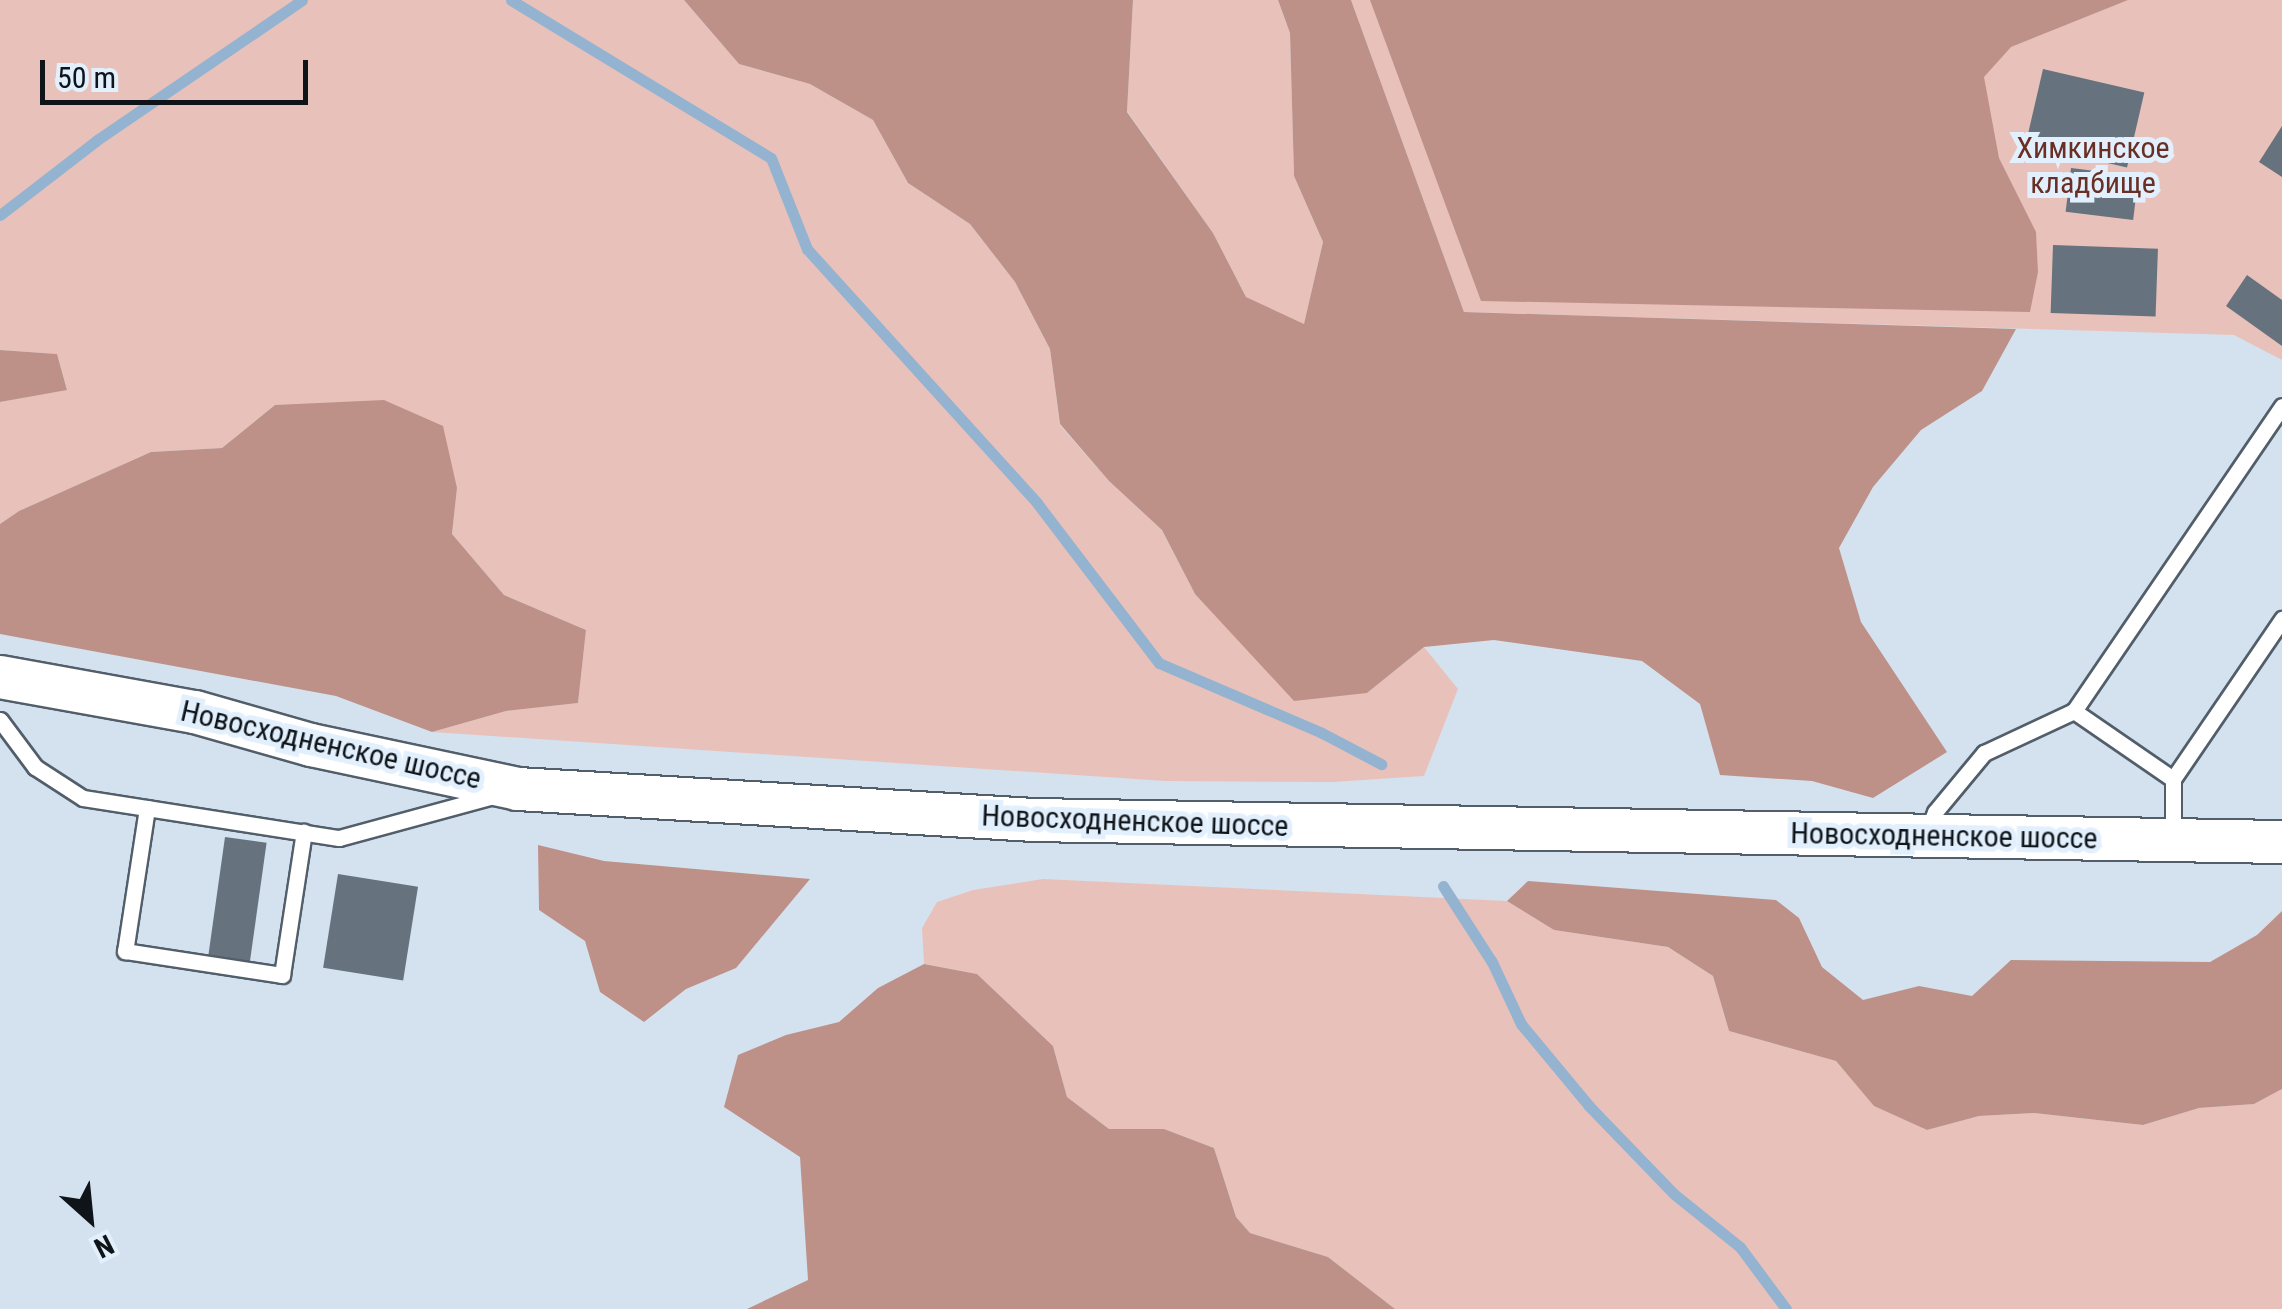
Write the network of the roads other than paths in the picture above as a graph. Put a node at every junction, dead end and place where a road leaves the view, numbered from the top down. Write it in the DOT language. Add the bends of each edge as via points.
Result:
graph roads {
  1 [pos="2282,406"];
  2 [pos="2282,620"];
  3 [pos="0,678"];
  4 [pos="2074,711"];
  5 [pos="0,720"];
  6 [pos="2173,779"];
  7 [pos="518,789"];
  8 [pos="148,808"];
  9 [pos="304,832"];
  10 [pos="1926,832"];
  11 [pos="2174,842"];
  12 [pos="2282,842"];
  1 -- 4 [label="lane"];
  2 -- 6 [label="lane"];
  3 -- 7 [label="main road, Новосходненское шоссе" via="195,712 311,745"];
  4 -- 6 [label="lane"];
  4 -- 10 [label="lane" via="1984,753"];
  5 -- 8 [label="lane" via="35,768 83,798"];
  6 -- 11 [label="lane"];
  7 -- 9 [label="lane" via="339,838"];
  7 -- 10 [label="main road, Новосходненское шоссе" via="1033,820"];
  8 -- 9 [label="lane"];
  8 -- 9 [label="lane" via="125,951 282,976"];
  10 -- 11 [label="main road, Новосходненское шоссе"];
  11 -- 12 [label="main road, Новосходненское шоссе"];
}
